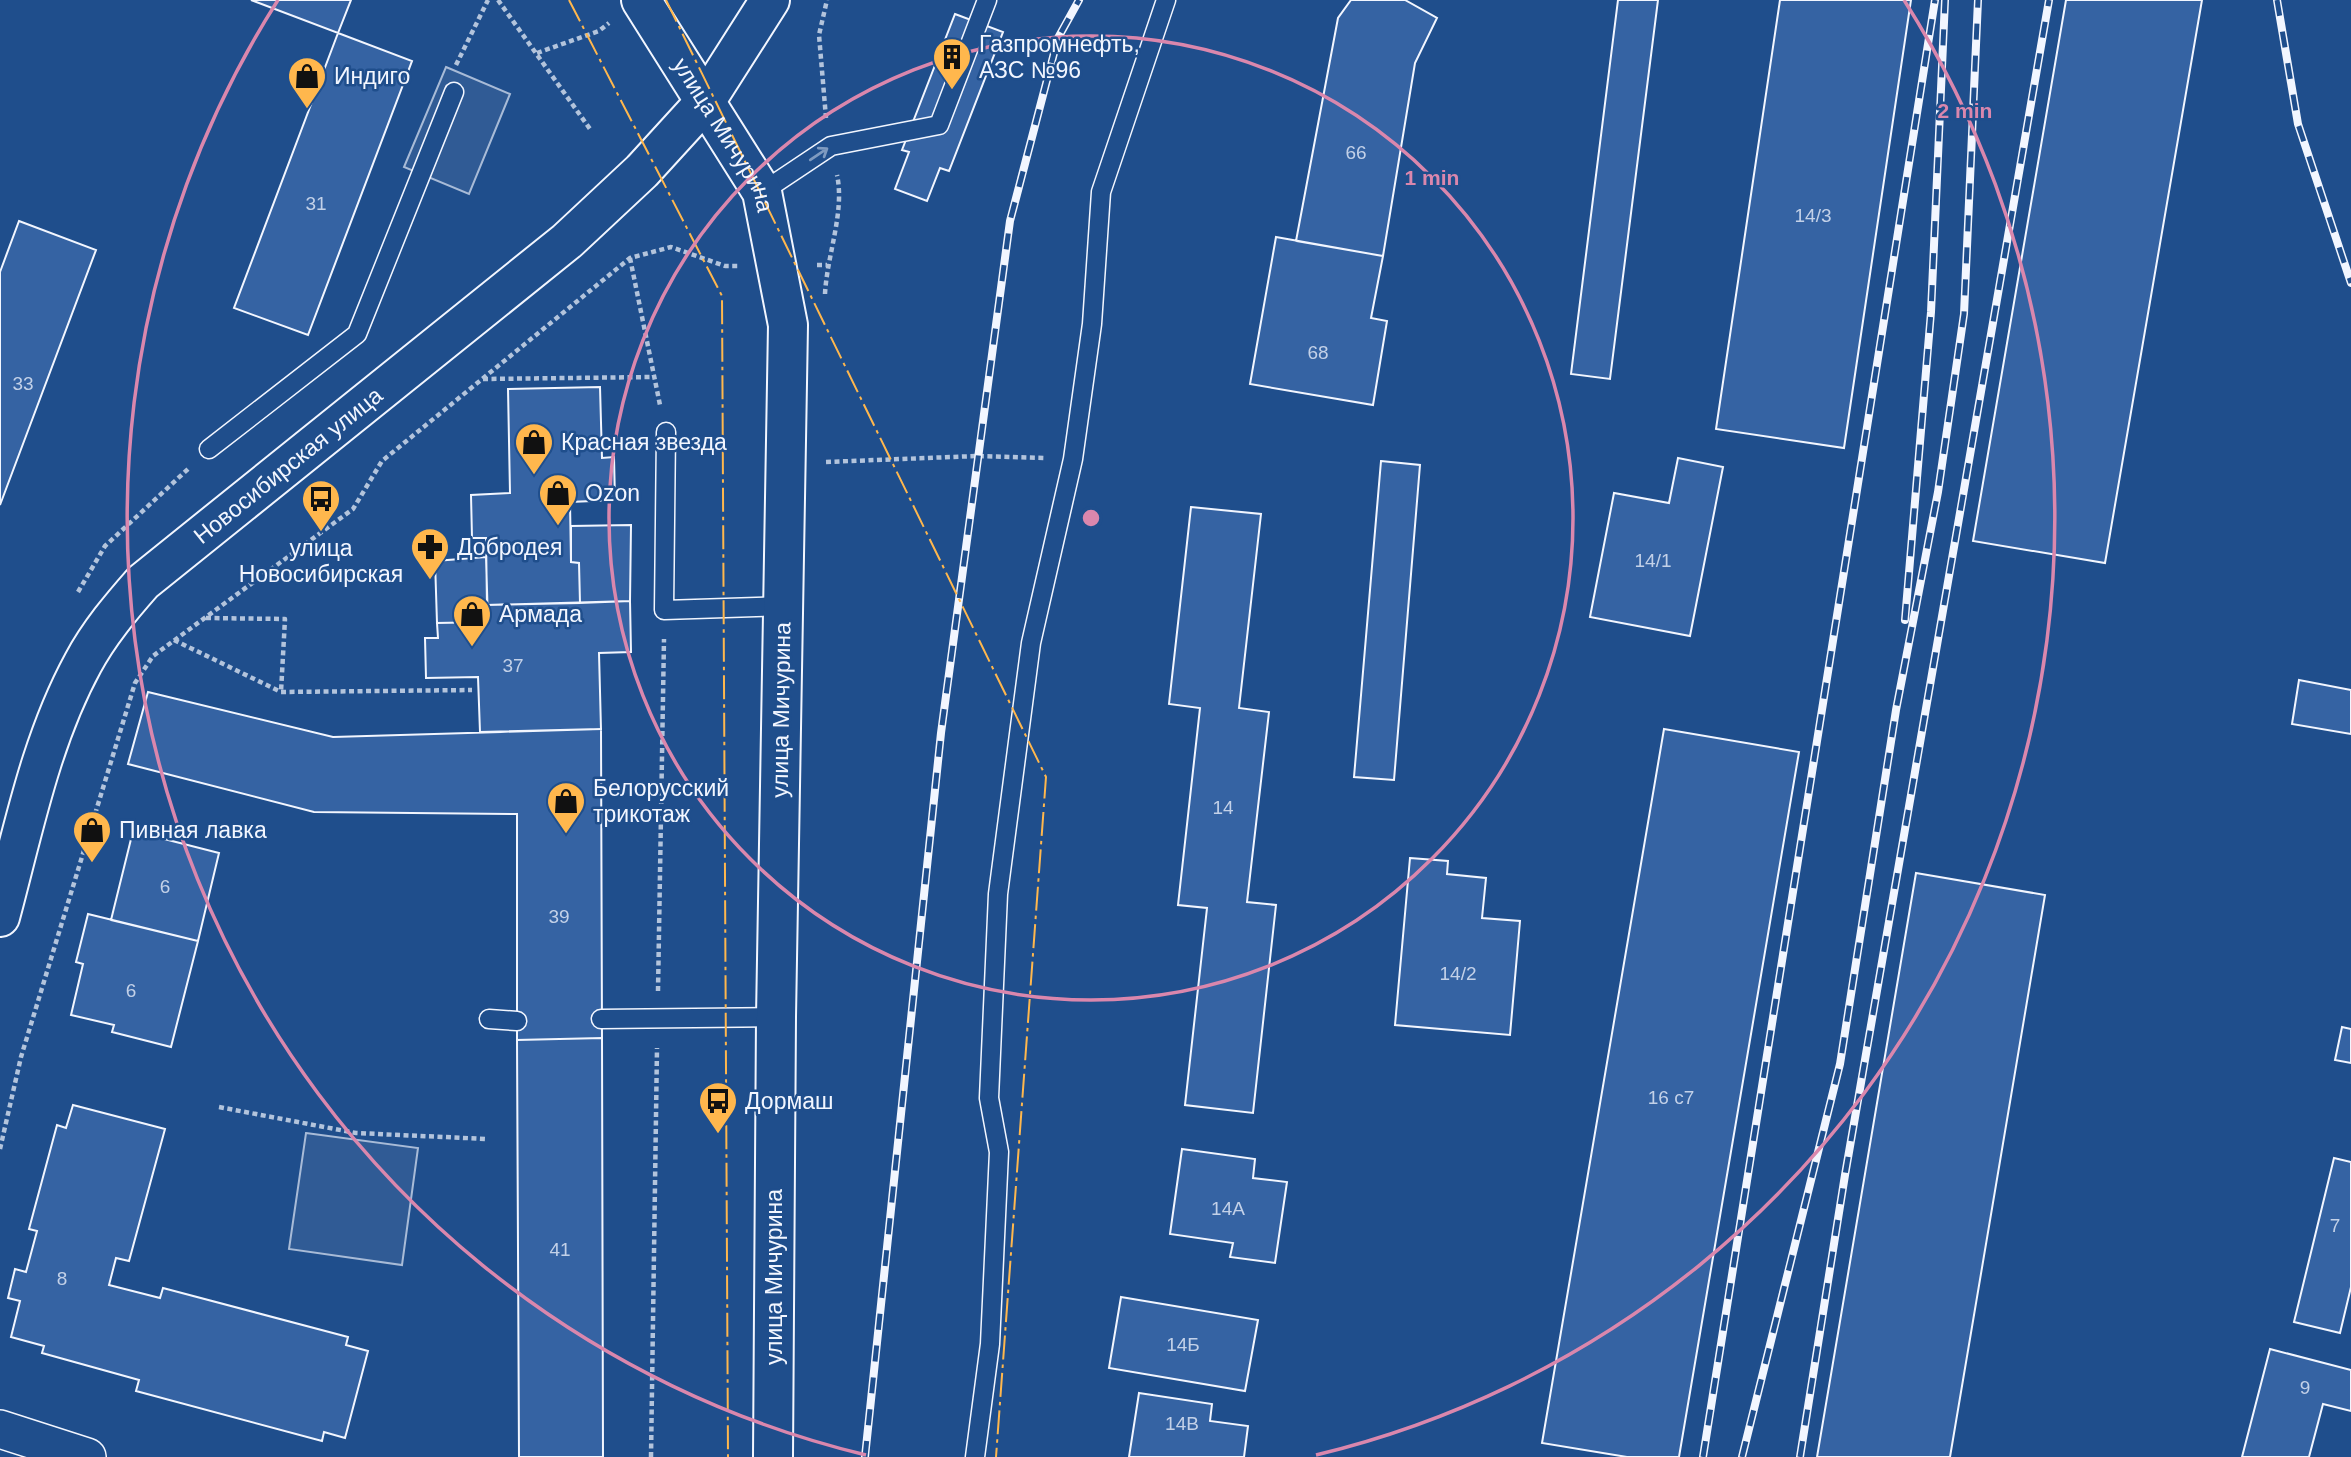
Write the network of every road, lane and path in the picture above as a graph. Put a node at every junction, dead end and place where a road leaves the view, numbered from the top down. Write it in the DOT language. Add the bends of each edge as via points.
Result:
graph roads {
  1 [pos="488,0"];
  2 [pos="498,0"];
  3 [pos="770,0"];
  4 [pos="827,0"];
  5 [pos="987,0"];
  6 [pos="1166,0"];
  7 [pos="629,8"];
  8 [pos="536,53"];
  9 [pos="454,92"];
  10 [pos="705,102"];
  11 [pos="590,128"];
  12 [pos="831,146"];
  13 [pos="762,192"];
  14 [pos="629,258"];
  15 [pos="725,266"];
  16 [pos="824,299"];
  17 [pos="654,377"];
  18 [pos="482,379"];
  19 [pos="666,432"];
  20 [pos="209,449"];
  21 [pos="1073,459"];
  22 [pos="818,463"];
  23 [pos="783,606"];
  24 [pos="206,618"];
  25 [pos="174,640"];
  26 [pos="472,690"];
  27 [pos="281,692"];
  28 [pos="0,918"];
  29 [pos="776,1017"];
  30 [pos="601,1019"];
  31 [pos="489,1020"];
  32 [pos="517,1021"];
  33 [pos="219,1107"];
  34 [pos="487,1139"];
  35 [pos="0,1149"];
  36 [pos="0,1429"];
  37 [pos="87,1457"];
  38 [pos="773,1457"];
  39 [pos="975,1457"];
  1 -- 9 [label="path" via="453,70"];
  2 -- 8 [label="path"];
  3 -- 10 [label="main road, Новосибирская улица"];
  4 -- 12 [label="path" via="819,35"];
  5 -- 12 [label="lane" via="939,125"];
  6 -- 21 [label="lane" via="1101,192 1092,324"];
  7 -- 8 [label="path" via="599,32"];
  7 -- 10 [label="main road, улица Мичурина"];
  8 -- 11 [label="path"];
  9 -- 20 [label="lane" via="357,334"];
  10 -- 13 [label="main road, улица Мичурина"];
  10 -- 28 [label="main road, Новосибирская улица" via="642,171 566,241 143,582 83,662 59,712"];
  13 -- 12 [label="lane, one-way"];
  12 -- 16 [label="path" via="841,192"];
  13 -- 23 [label="main road, улица Мичурина" via="788,326"];
  14 -- 15 [label="path" via="671,247"];
  14 -- 17 [label="path"];
  14 -- 18 [label="path"];
  17 -- 18 [label="path"];
  17 -- 19 [label="path"];
  18 -- 24 [label="path" via="382,461 353,509"];
  19 -- 23 [label="lane" via="664,610"];
  21 -- 22 [label="path" via="977,456"];
  21 -- 39 [label="lane" via="1031,643 998,894 989,1098 999,1152 990,1344"];
  23 -- 29 [label="main road, улица Мичурина"];
  24 -- 25 [label="path"];
  24 -- 27 [label="path" via="285,619"];
  25 -- 27 [label="path"];
  25 -- 35 [label="path" via="153,656 135,683 21,1057"];
  26 -- 27 [label="path"];
  29 -- 30 [label="lane"];
  29 -- 38 [label="main road, улица Мичурина"];
  31 -- 32 [label="lane"];
  33 -- 34 [label="path" via="356,1133"];
  36 -- 37 [label="street"];
}
